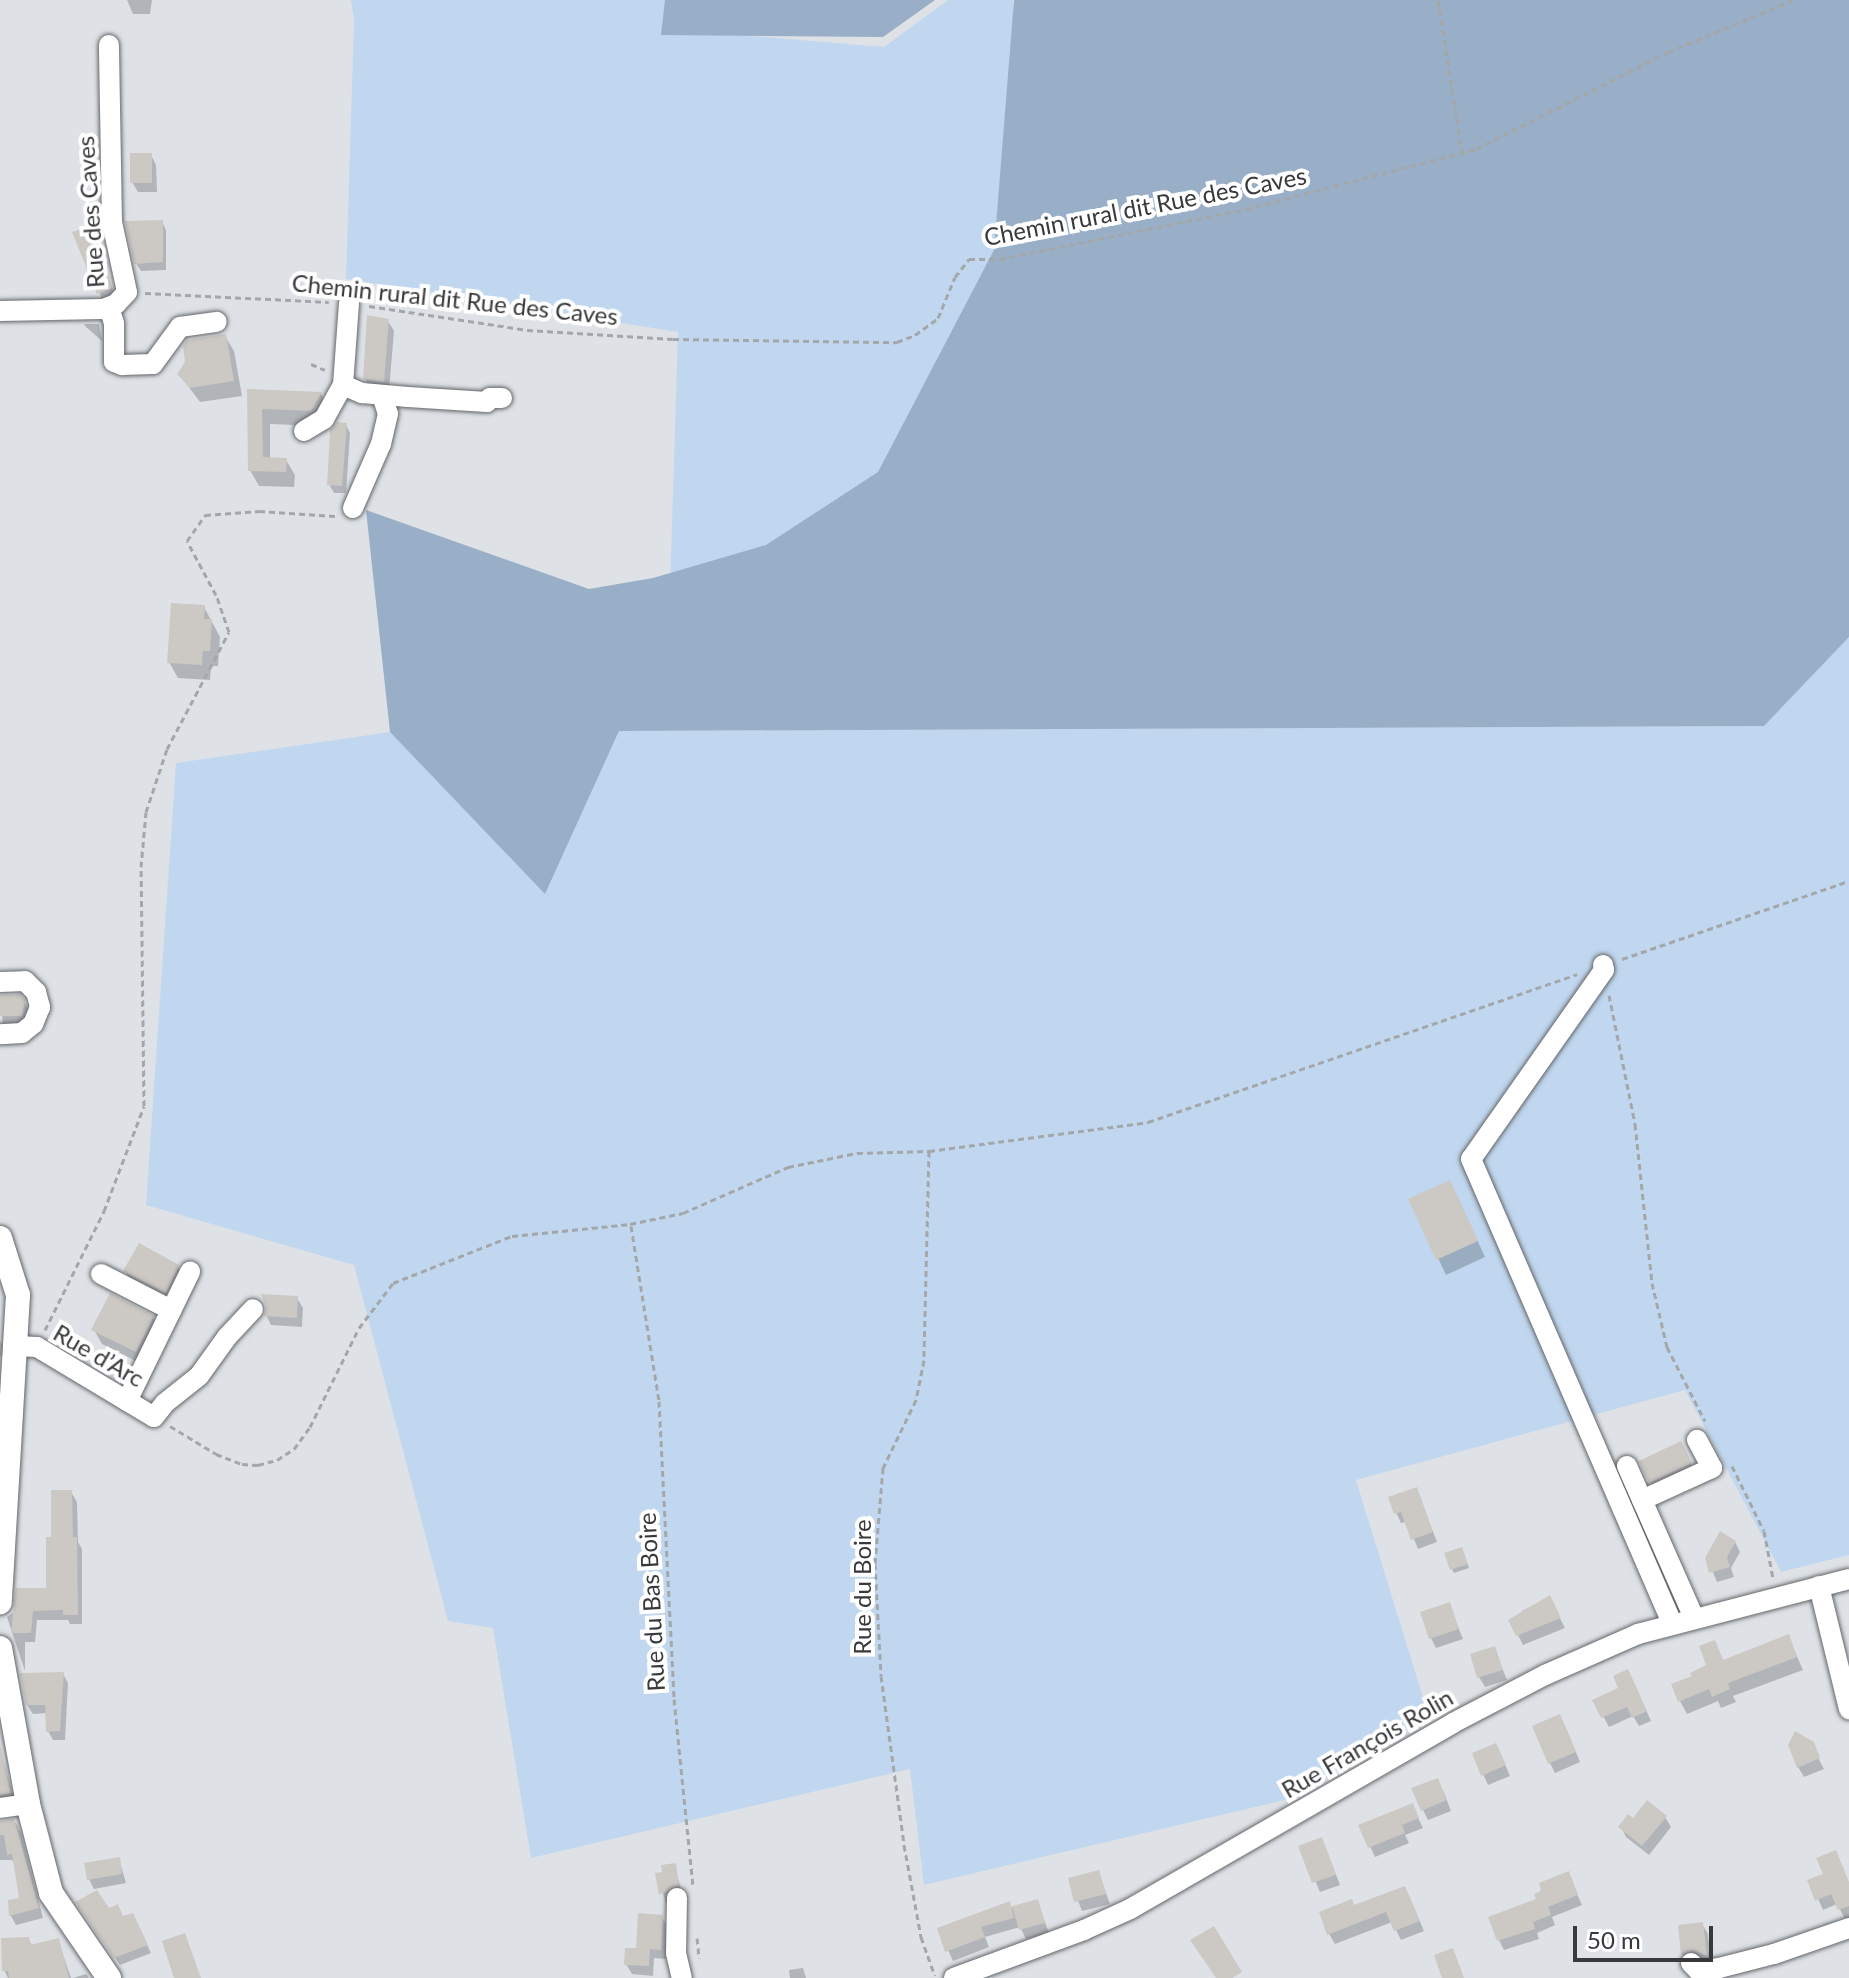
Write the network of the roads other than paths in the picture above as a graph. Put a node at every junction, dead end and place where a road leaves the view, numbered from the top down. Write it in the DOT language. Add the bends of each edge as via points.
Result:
graph roads {
  1 [pos="109,45"];
  2 [pos="349,303"];
  3 [pos="109,307"];
  4 [pos="0,311"];
  5 [pos="217,322"];
  6 [pos="153,364"];
  7 [pos="176,364"];
  8 [pos="343,385"];
  9 [pos="382,395"];
  10 [pos="502,398"];
  11 [pos="304,431"];
  12 [pos="353,508"];
  13 [pos="1604,968"];
  14 [pos="0,982"];
  15 [pos="0,1034"];
  16 [pos="1,1241"];
  17 [pos="190,1272"];
  18 [pos="101,1274"];
  19 [pos="253,1309"];
  20 [pos="171,1310"];
  21 [pos="16,1346"];
  22 [pos="127,1401"];
  23 [pos="1701,1430"];
  24 [pos="1627,1466"];
  25 [pos="1642,1500"];
  26 [pos="1849,1579"];
  27 [pos="1819,1586"];
  28 [pos="0,1602"];
  29 [pos="1694,1618"];
  30 [pos="1672,1623"];
  31 [pos="0,1648"];
  32 [pos="1849,1709"];
  33 [pos="28,1804"];
  34 [pos="0,1808"];
  35 [pos="685,1900"];
  36 [pos="1849,1928"];
  37 [pos="1691,1963"];
  38 [pos="109,1978"];
  39 [pos="682,1978"];
  40 [pos="954,1978"];
  1 -- 3 [label="street, Rue des Caves" via="112,222 127,292"];
  2 -- 8 [label="street"];
  3 -- 4 [label="street, Rue des Caves"];
  3 -- 6 [label="street" via="114,362"];
  5 -- 6 [label="street" via="180,327"];
  6 -- 7 [label="street"];
  8 -- 9 [label="street"];
  8 -- 11 [label="street" via="324,419"];
  9 -- 10 [label="street" via="487,402"];
  9 -- 12 [label="street" via="388,414 381,444"];
  13 -- 30 [label="street" via="1471,1159"];
  14 -- 15 [label="street" via="25,981 36,992 40,1007 22,1033"];
  16 -- 21 [label="main road" via="18,1295"];
  17 -- 20 [label="street"];
  18 -- 20 [label="street"];
  19 -- 22 [label="street, Rue d’Arc" via="199,1376 154,1417"];
  20 -- 22 [label="street"];
  21 -- 22 [label="street, Rue d’Arc" via="37,1347"];
  21 -- 28 [label="main road"];
  23 -- 25 [label="street" via="1712,1468"];
  24 -- 25 [label="street"];
  25 -- 29 [label="street"];
  26 -- 27 [label="street, Rue François Rolin"];
  27 -- 29 [label="street, Rue François Rolin"];
  27 -- 32 [label="street"];
  29 -- 30 [label="street, Rue François Rolin"];
  30 -- 40 [label="street, Rue François Rolin" via="1545,1675 1453,1723 1130,1909"];
  31 -- 33 [label="main road"];
  33 -- 34 [label="street"];
  33 -- 38 [label="main road" via="51,1893"];
  35 -- 39 [label="street" via="676,1953"];
  36 -- 37 [label="street" via="1719,1968 1698,1970"];
}
